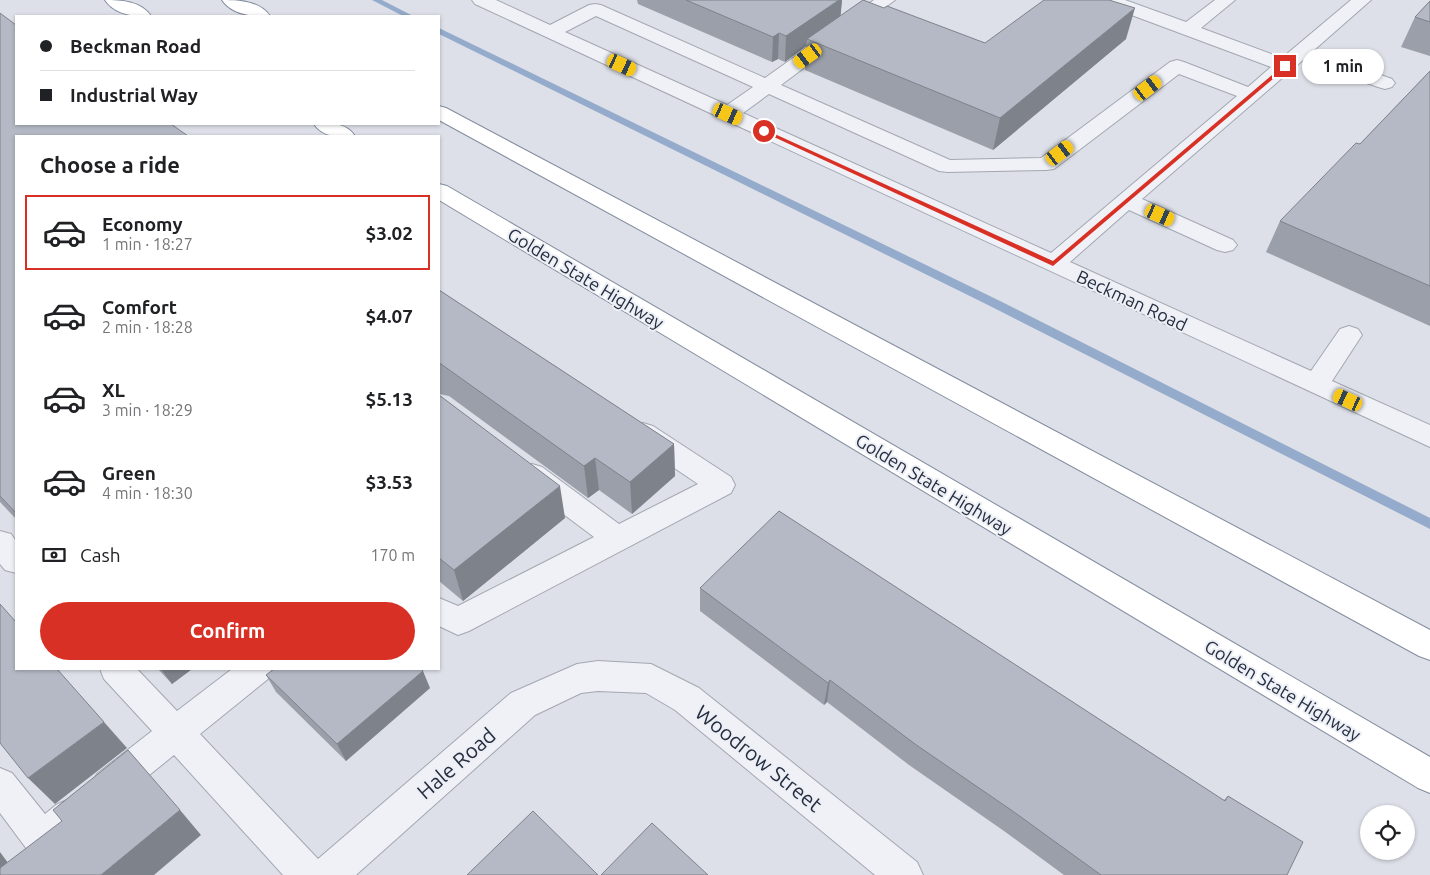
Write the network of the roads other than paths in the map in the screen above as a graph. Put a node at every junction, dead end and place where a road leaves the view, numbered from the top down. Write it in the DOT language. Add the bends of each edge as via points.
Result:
graph roads {
  1 [pos="114,0"];
  2 [pos="231,0"];
  3 [pos="480,0"];
  4 [pos="886,0"];
  5 [pos="1108,0"];
  6 [pos="1226,0"];
  7 [pos="1362,0"];
  8 [pos="140,15"];
  9 [pos="259,15"];
  10 [pos="1188,29"];
  11 [pos="551,32"];
  12 [pos="1292,60"];
  13 [pos="1385,83"];
  14 [pos="766,87"];
  15 [pos="1251,96"];
  16 [pos="440,113"];
  17 [pos="728,114"];
  18 [pos="326,125"];
  19 [pos="343,135"];
  20 [pos="440,192"];
  21 [pos="1127,201"];
  22 [pos="1225,245"];
  23 [pos="1053,264"];
  24 [pos="1350,335"];
  25 [pos="1316,385"];
  26 [pos="621,418"];
  27 [pos="1430,438"];
  28 [pos="509,458"];
  29 [pos="617,538"];
  30 [pos="0,543"];
  31 [pos="15,560"];
  32 [pos="440,612"];
  33 [pos="1430,646"];
  34 [pos="117,670"];
  35 [pos="255,670"];
  36 [pos="598,676"];
  37 [pos="175,732"];
  38 [pos="1430,776"];
  39 [pos="0,785"];
  40 [pos="308,875"];
  41 [pos="328,875"];
  42 [pos="904,875"];
  1 -- 8 [label="highway"];
  2 -- 9 [label="highway"];
  3 -- 11 [label="street, Beckman Road"];
  4 -- 14 [label="street" via="858,12"];
  5 -- 10 [label="street"];
  6 -- 10 [label="street"];
  7 -- 12 [label="street"];
  10 -- 12 [label="street"];
  11 -- 14 [label="street" via="595,9"];
  11 -- 17 [label="street, Beckman Road"];
  12 -- 13 [label="street"];
  12 -- 15 [label="street"];
  14 -- 15 [label="street" via="946,166 1046,164 1177,66"];
  14 -- 17 [label="street"];
  15 -- 21 [label="street"];
  16 -- 33 [label="highway"];
  17 -- 23 [label="street, Beckman Road"];
  18 -- 19 [label="highway"];
  20 -- 38 [label="highway, Golden State Highway"];
  21 -- 22 [label="street"];
  21 -- 23 [label="street"];
  23 -- 25 [label="street, Beckman Road"];
  24 -- 25 [label="street"];
  25 -- 27 [label="street, Beckman Road"];
  26 -- 29 [label="street" via="721,485"];
  28 -- 29 [label="street"];
  29 -- 32 [label="street" via="458,621"];
  30 -- 31 [label="street"];
  34 -- 37 [label="street"];
  35 -- 37 [label="street"];
  36 -- 41 [label="street, Hale Road" via="577,679 523,704"];
  36 -- 42 [label="street, Woodrow Street" via="651,679 687,699"];
  37 -- 39 [label="street" via="42,839"];
  37 -- 40 [label="street"];
}
